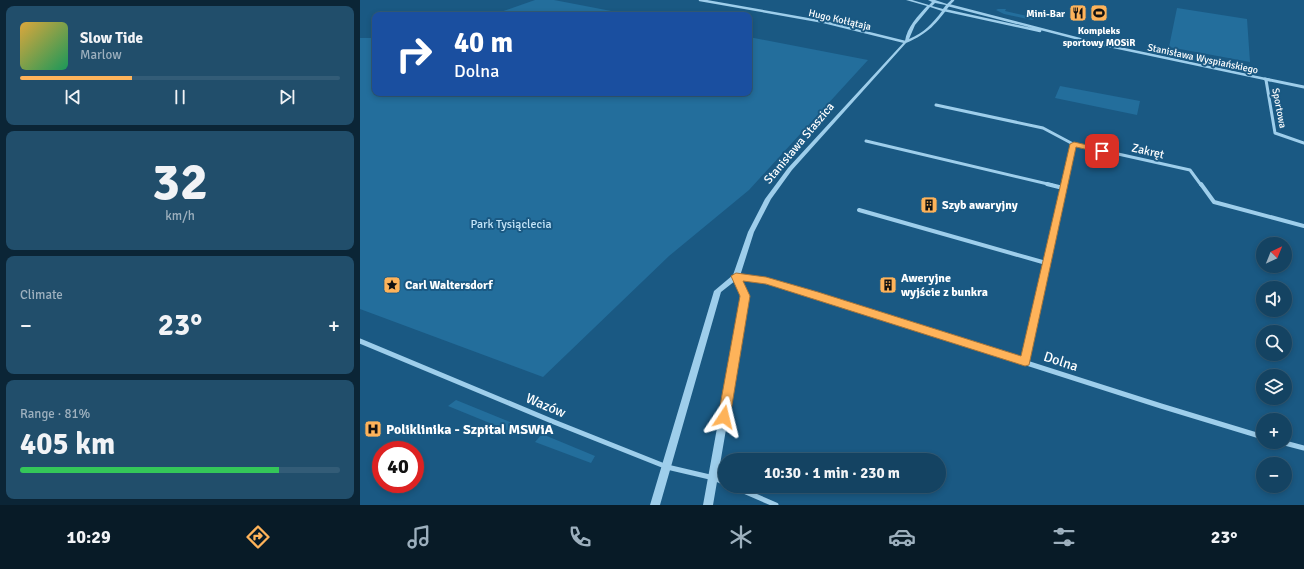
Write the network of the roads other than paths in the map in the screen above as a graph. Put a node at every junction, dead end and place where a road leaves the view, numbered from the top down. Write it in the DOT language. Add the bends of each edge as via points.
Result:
graph roads {
  1 [pos="700,0"];
  2 [pos="908,0"];
  3 [pos="930,0"];
  4 [pos="953,0"];
  5 [pos="935,1"];
  6 [pos="948,5"];
  7 [pos="929,6"];
  8 [pos="944,10"];
  9 [pos="1052,33"];
  10 [pos="906,42"];
  11 [pos="1266,80"];
  12 [pos="1304,87"];
  13 [pos="936,105"];
  14 [pos="866,141"];
  15 [pos="1304,143"];
  16 [pos="1074,144"];
  17 [pos="1063,188"];
  18 [pos="859,210"];
  19 [pos="1304,226"];
  20 [pos="1046,263"];
  21 [pos="736,276"];
  22 [pos="360,341"];
  23 [pos="1025,362"];
  24 [pos="1256,434"];
  25 [pos="1292,445"];
  26 [pos="1304,448"];
  27 [pos="667,466"];
  28 [pos="714,478"];
  29 [pos="718,480"];
  30 [pos="748,493"];
  31 [pos="655,505"];
  32 [pos="708,505"];
  33 [pos="776,505"];
  1 -- 10 [label="street, Hugo Kołłątaja" via="824,22"];
  2 -- 7 [label="street, Stanisława Wyspiańskiego"];
  3 -- 5 [label="street, Stanisława Wyspiańskiego"];
  4 -- 6 [label="street, Stanisława Staszica"];
  5 -- 6 [label="street, Stanisława Wyspiańskiego"];
  5 -- 7 [label="street, Stanisława Staszica"];
  6 -- 8 [label="street, Stanisława Staszica"];
  6 -- 9 [label="street, Stanisława Wyspiańskiego"];
  7 -- 8 [label="street, Stanisława Wyspiańskiego"];
  7 -- 10 [label="street, Stanisława Staszica" via="907,36"];
  8 -- 9 [label="street, Stanisława Wyspiańskiego"];
  8 -- 10 [label="street, Stanisława Staszica" via="933,25"];
  9 -- 11 [label="street, Stanisława Wyspiańskiego"];
  10 -- 21 [label="street, Stanisława Staszica" via="790,169 768,199 751,232"];
  11 -- 12 [label="street, Stanisława Wyspiańskiego"];
  11 -- 15 [label="street, Sportowa" via="1275,133"];
  13 -- 16 [label="street, Zakręt" via="1043,128"];
  14 -- 17 [label="street"];
  16 -- 17 [label="street"];
  16 -- 19 [label="street, Zakręt" via="1190,170 1214,202"];
  17 -- 20 [label="street"];
  18 -- 20 [label="street"];
  20 -- 23 [label="street"];
  21 -- 23 [label="street, Dolna" via="766,281 818,296"];
  21 -- 27 [label="street, Stanisława Staszica" via="718,292"];
  21 -- 28 [label="street" via="745,296"];
  22 -- 27 [label="street, Wazów"];
  23 -- 24 [label="street, Dolna"];
  25 -- 26 [label="street"];
  27 -- 28 [label="street, Wazów"];
  27 -- 31 [label="street, Stanisława Staszica"];
  28 -- 29 [label="street, Wazów"];
  28 -- 32 [label="street"];
  30 -- 33 [label="street"];
}
